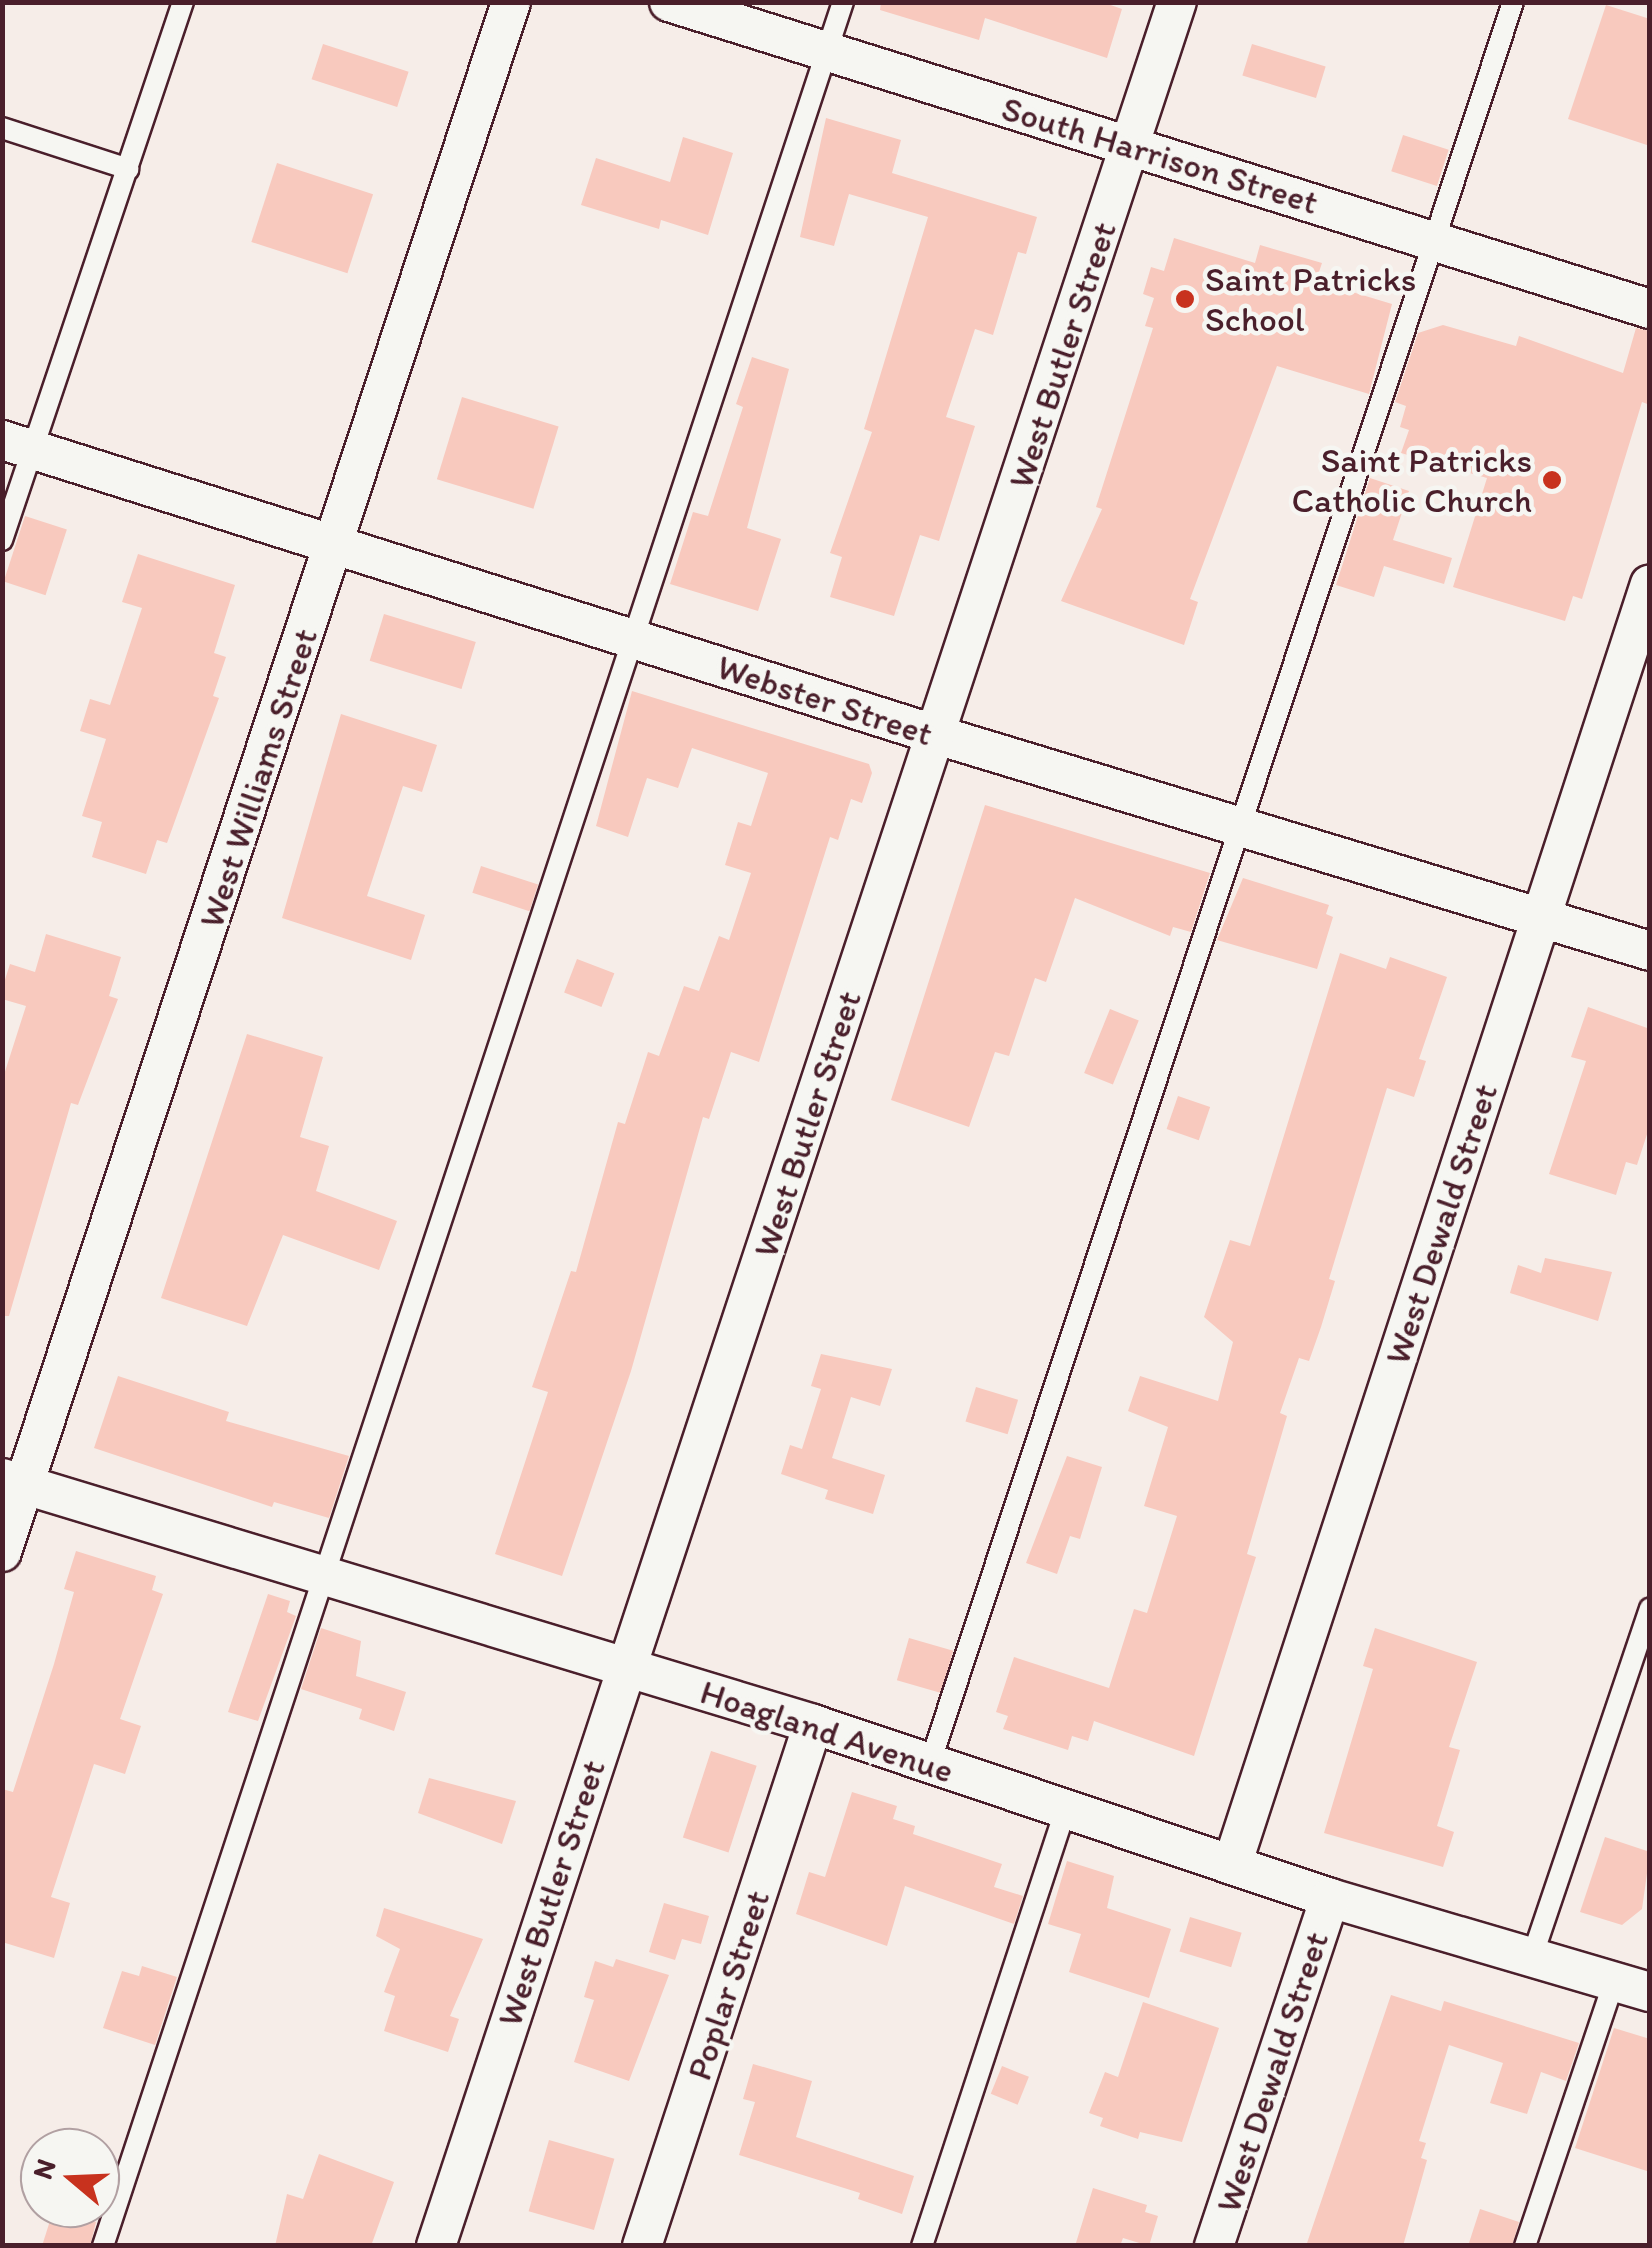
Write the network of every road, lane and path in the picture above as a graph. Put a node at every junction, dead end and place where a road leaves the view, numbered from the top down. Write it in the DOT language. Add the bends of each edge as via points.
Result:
graph roads {
  1 [pos="183,2"];
  2 [pos="511,2"];
  3 [pos="670,2"];
  4 [pos="843,2"];
  5 [pos="1177,2"];
  6 [pos="1513,2"];
  7 [pos="827,52"];
  8 [pos="2,128"];
  9 [pos="1131,146"];
  10 [pos="128,169"];
  11 [pos="1434,242"];
  12 [pos="1650,309"];
  13 [pos="17,444"];
  14 [pos="2,540"];
  15 [pos="336,544"];
  16 [pos="1650,584"];
  17 [pos="633,638"];
  18 [pos="937,736"];
  19 [pos="1238,826"];
  20 [pos="1541,917"];
  21 [pos="1650,950"];
  22 [pos="13,1481"];
  23 [pos="2,1552"];
  24 [pos="325,1576"];
  25 [pos="1650,1608"];
  26 [pos="625,1668"];
  27 [pos="813,1724"];
  28 [pos="930,1764"];
  29 [pos="1066,1809"];
  30 [pos="1232,1865"];
  31 [pos="1330,1898"];
  32 [pos="1532,1957"];
  33 [pos="1632,1986"];
  34 [pos="103,2246"];
  35 [pos="436,2246"];
  36 [pos="642,2246"];
  37 [pos="922,2246"];
  38 [pos="1214,2246"];
  39 [pos="1525,2246"];
  1 -- 10 [label="lane"];
  2 -- 15 [label="street, West Williams Street"];
  3 -- 7 [label="street, South Harrison Street"];
  4 -- 7 [label="lane"];
  5 -- 9 [label="street, West Butler Street"];
  6 -- 11 [label="lane"];
  7 -- 9 [label="street, South Harrison Street"];
  7 -- 17 [label="lane"];
  8 -- 10 [label="lane"];
  9 -- 11 [label="street, South Harrison Street"];
  9 -- 18 [label="street, West Butler Street"];
  10 -- 13 [label="lane"];
  11 -- 12 [label="street, South Harrison Street"];
  11 -- 19 [label="lane"];
  13 -- 14 [label="lane"];
  13 -- 15 [label="street, Webster Street"];
  15 -- 17 [label="street, Webster Street"];
  15 -- 22 [label="street, West Williams Street"];
  16 -- 20 [label="street, West Dewald Street"];
  17 -- 18 [label="street, Webster Street"];
  17 -- 24 [label="lane"];
  18 -- 19 [label="street, Webster Street"];
  18 -- 26 [label="street, West Butler Street"];
  19 -- 20 [label="street, Webster Street"];
  19 -- 28 [label="lane"];
  20 -- 21 [label="street, Webster Street"];
  20 -- 30 [label="street, West Dewald Street"];
  22 -- 23 [label="street, West Williams Street"];
  22 -- 24 [label="street, Hoagland Avenue"];
  24 -- 26 [label="street, Hoagland Avenue"];
  24 -- 34 [label="lane"];
  25 -- 32 [label="lane"];
  26 -- 27 [label="street, Hoagland Avenue"];
  26 -- 35 [label="street, West Butler Street"];
  27 -- 28 [label="street, Hoagland Avenue"];
  27 -- 36 [label="street, Poplar Street"];
  28 -- 29 [label="street, Hoagland Avenue"];
  29 -- 30 [label="street, Hoagland Avenue"];
  29 -- 37 [label="lane"];
  30 -- 31 [label="street, Hoagland Avenue"];
  31 -- 32 [label="street, Hoagland Avenue"];
  31 -- 38 [label="street, West Dewald Street"];
  32 -- 33 [label="street, Hoagland Avenue"];
  33 -- 39 [label="lane"];
}
